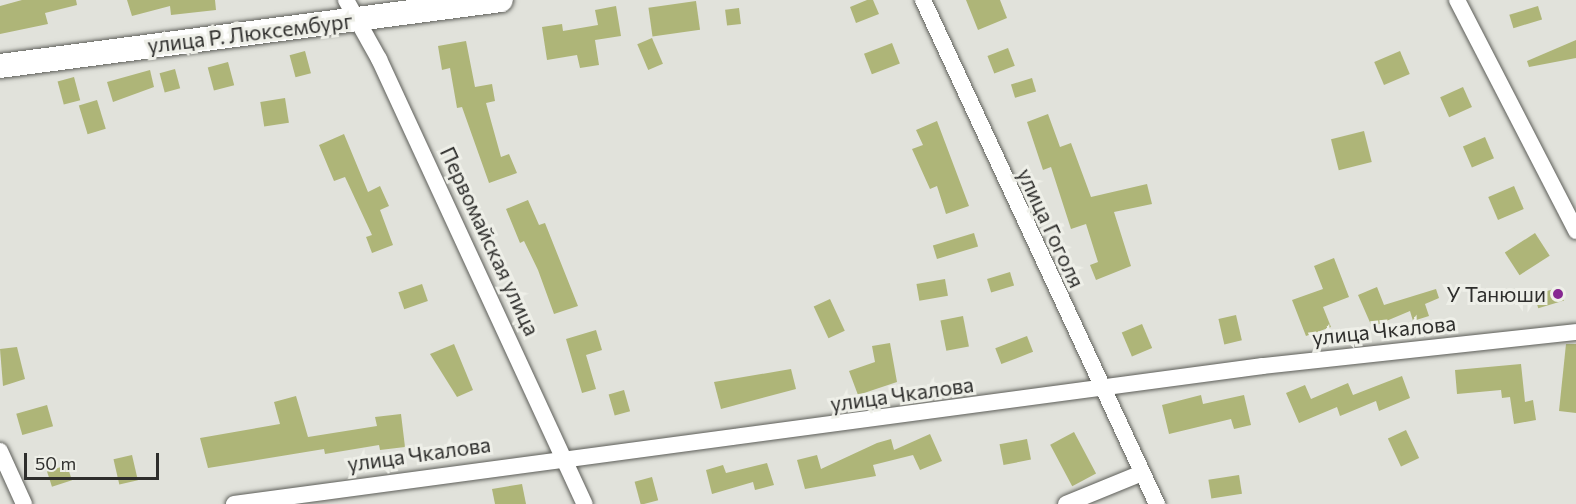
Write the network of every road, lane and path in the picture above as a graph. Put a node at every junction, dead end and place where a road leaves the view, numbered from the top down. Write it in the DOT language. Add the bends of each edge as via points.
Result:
graph roads {
  1 [pos="501,0"];
  2 [pos="923,0"];
  3 [pos="1457,0"];
  4 [pos="352,10"];
  5 [pos="0,66"];
  6 [pos="1576,231"];
  7 [pos="1576,332"];
  8 [pos="1101,390"];
  9 [pos="0,451"];
  10 [pos="567,458"];
  11 [pos="1142,473"];
  12 [pos="24,504"];
  13 [pos="234,504"];
  14 [pos="585,504"];
  15 [pos="1066,504"];
  16 [pos="1157,504"];
  1 -- 4 [label="street, улица Р. Люксембург"];
  2 -- 8 [label="street, улица Гоголя"];
  3 -- 6 [label="street"];
  4 -- 5 [label="street, улица Р. Люксембург"];
  4 -- 10 [label="street, Первомайская улица"];
  7 -- 8 [label="street, улица Чкалова" via="1263,366"];
  8 -- 10 [label="street, улица Чкалова"];
  8 -- 11 [label="street, улица Гоголя"];
  9 -- 12 [label="street"];
  10 -- 13 [label="street, улица Чкалова"];
  10 -- 14 [label="street, Первомайская улица"];
  11 -- 15 [label="street"];
  11 -- 16 [label="street, улица Гоголя"];
}
